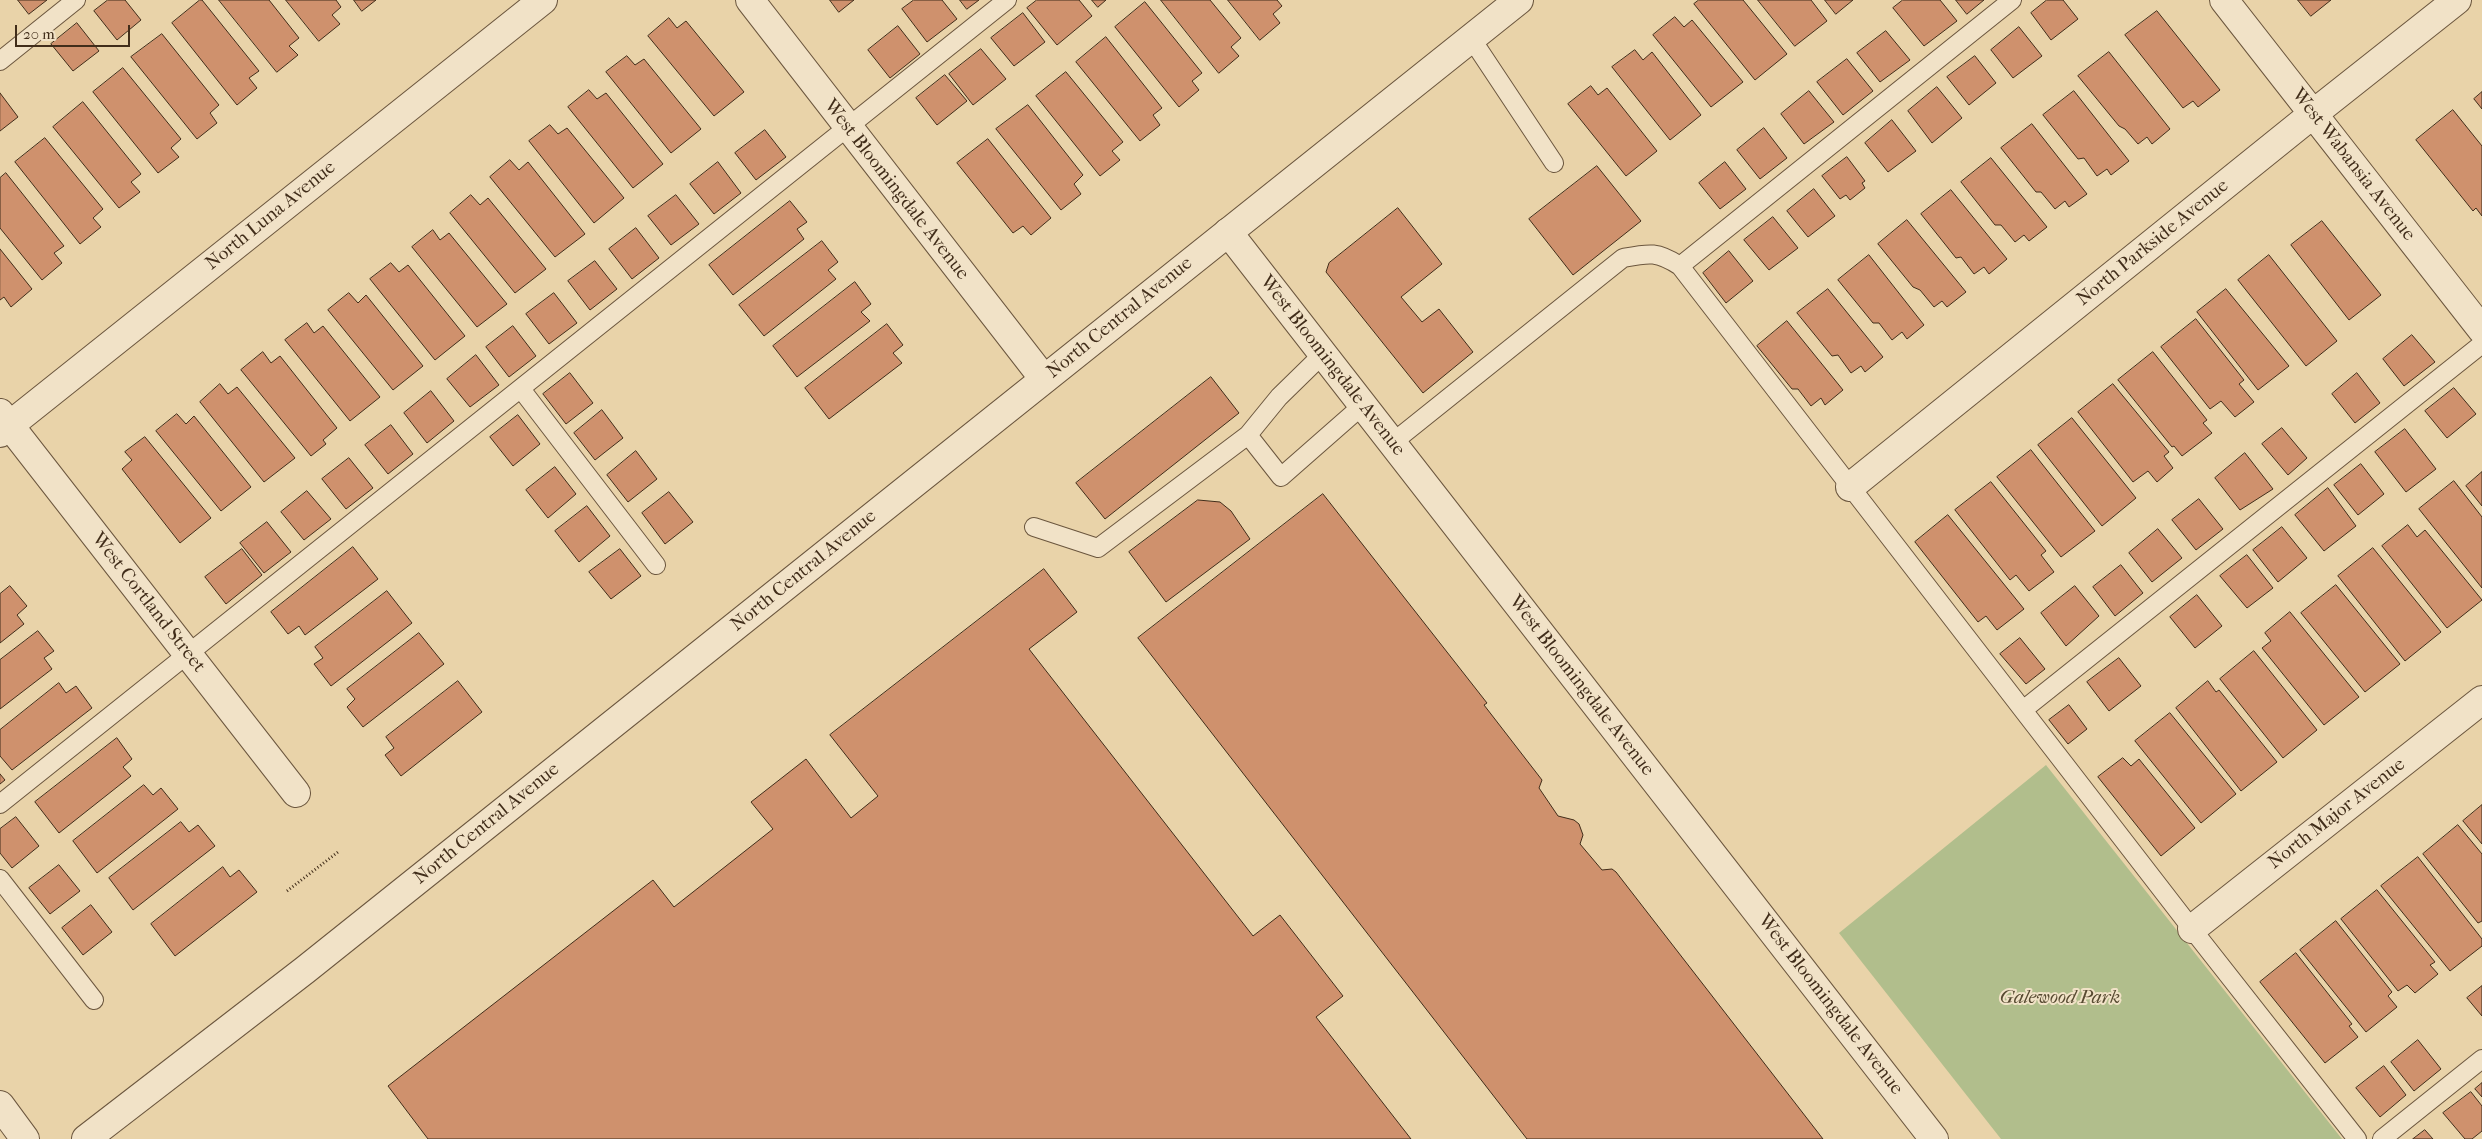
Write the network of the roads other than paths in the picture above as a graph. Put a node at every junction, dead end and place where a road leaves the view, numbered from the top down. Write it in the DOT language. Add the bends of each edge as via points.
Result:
graph roads {
  1 [pos="76,0"];
  2 [pos="542,0"];
  3 [pos="750,0"];
  4 [pos="1007,0"];
  5 [pos="1519,0"];
  6 [pos="2012,0"];
  7 [pos="2224,0"];
  8 [pos="2457,0"];
  9 [pos="1471,38"];
  10 [pos="0,61"];
  11 [pos="2313,114"];
  12 [pos="848,127"];
  13 [pos="1554,163"];
  14 [pos="1228,232"];
  15 [pos="1680,266"];
  16 [pos="2482,330"];
  17 [pos="2482,344"];
  18 [pos="1323,354"];
  19 [pos="1044,379"];
  20 [pos="521,389"];
  21 [pos="1363,405"];
  22 [pos="3,424"];
  23 [pos="1248,435"];
  24 [pos="1392,442"];
  25 [pos="1850,487"];
  26 [pos="1034,527"];
  27 [pos="656,565"];
  28 [pos="188,654"];
  29 [pos="2482,700"];
  30 [pos="2023,710"];
  31 [pos="296,793"];
  32 [pos="0,804"];
  33 [pos="0,879"];
  34 [pos="2192,929"];
  35 [pos="94,1000"];
  36 [pos="2482,1059"];
  37 [pos="0,1105"];
  38 [pos="25,1139"];
  39 [pos="86,1139"];
  40 [pos="1934,1139"];
  41 [pos="2357,1139"];
  42 [pos="2382,1139"];
  1 -- 10 [label="lane"];
  2 -- 22 [label="street, North Luna Avenue"];
  3 -- 12 [label="street, West Bloomingdale Avenue"];
  4 -- 12 [label="lane"];
  5 -- 9 [label="street, North Central Avenue"];
  6 -- 15 [label="lane"];
  7 -- 11 [label="street, West Wabansia Avenue"];
  8 -- 11 [label="street, North Parkside Avenue"];
  9 -- 13 [label="lane"];
  9 -- 14 [label="street, North Central Avenue"];
  11 -- 16 [label="street, West Wabansia Avenue"];
  11 -- 25 [label="street, North Parkside Avenue"];
  12 -- 19 [label="street, West Bloomingdale Avenue"];
  12 -- 20 [label="lane"];
  14 -- 18 [label="street, West Bloomingdale Avenue"];
  14 -- 19 [label="street, North Central Avenue"];
  15 -- 24 [label="lane" via="1666,256 1650,253 1623,258"];
  15 -- 25 [label="lane"];
  17 -- 30 [label="lane"];
  18 -- 21 [label="street, West Bloomingdale Avenue"];
  18 -- 23 [label="lane" via="1279,397"];
  19 -- 39 [label="street, North Central Avenue" via="305,970"];
  20 -- 27 [label="lane"];
  20 -- 28 [label="lane"];
  21 -- 23 [label="lane" via="1281,477"];
  21 -- 24 [label="street, West Bloomingdale Avenue"];
  22 -- 28 [label="street, West Cortland Street"];
  23 -- 26 [label="lane" via="1098,548"];
  24 -- 40 [label="street, West Bloomingdale Avenue"];
  25 -- 30 [label="lane"];
  28 -- 31 [label="street, West Cortland Street"];
  28 -- 32 [label="lane"];
  29 -- 34 [label="street, North Major Avenue"];
  30 -- 34 [label="lane"];
  33 -- 35 [label="lane"];
  34 -- 41 [label="lane"];
  36 -- 42 [label="lane"];
  37 -- 38 [label="street"];
}
